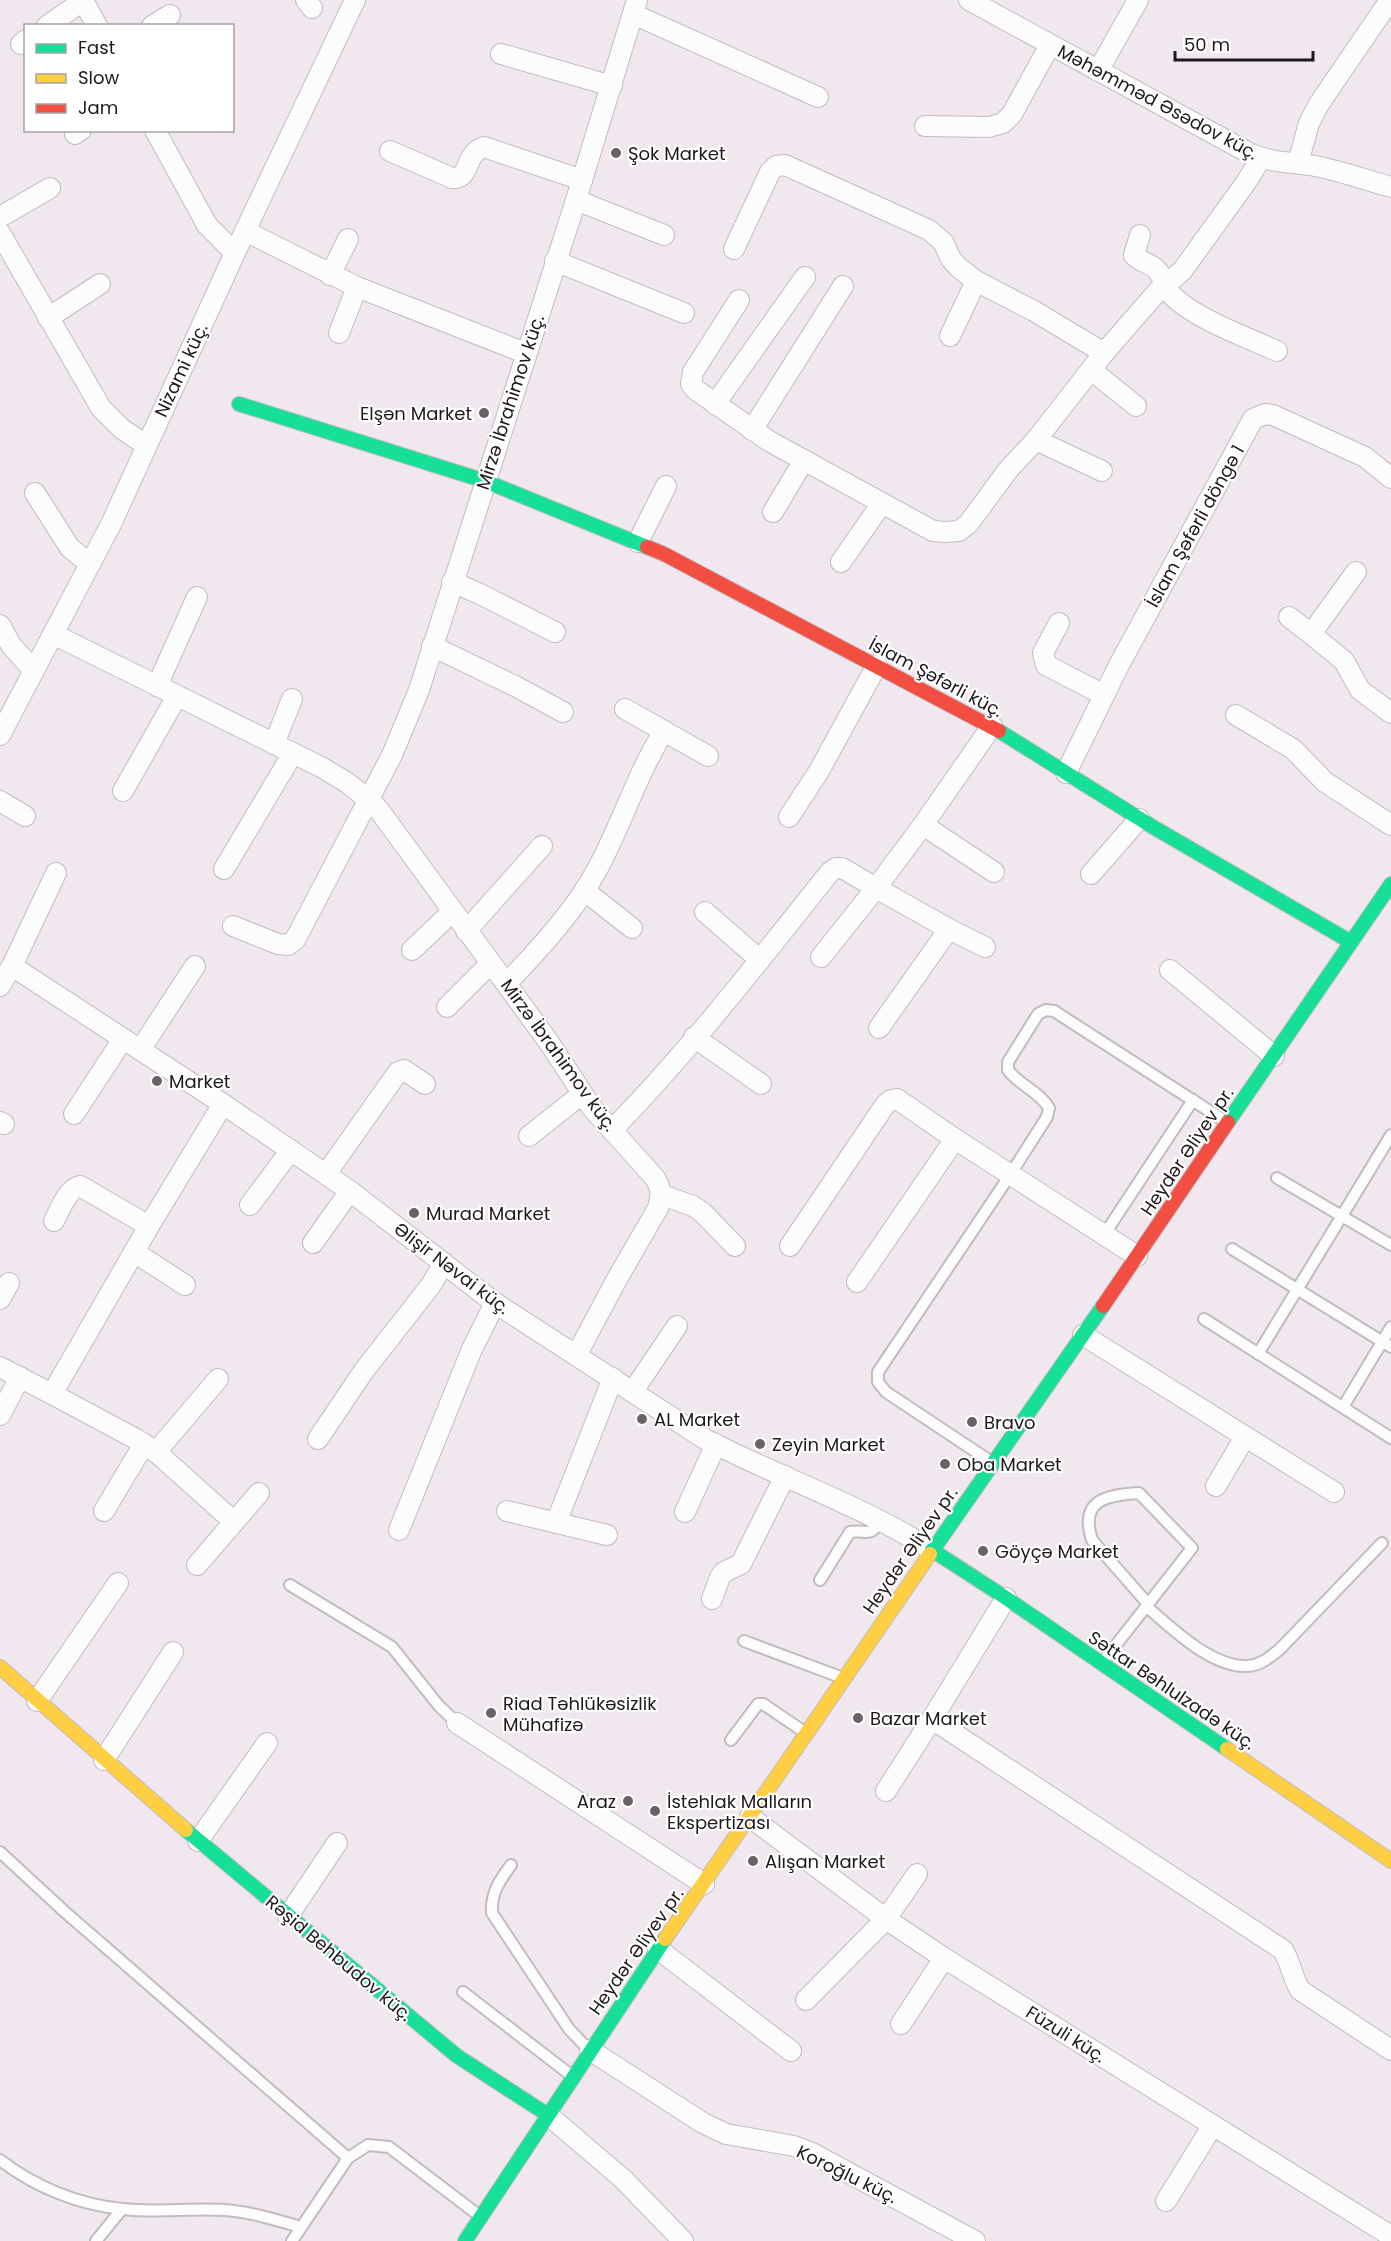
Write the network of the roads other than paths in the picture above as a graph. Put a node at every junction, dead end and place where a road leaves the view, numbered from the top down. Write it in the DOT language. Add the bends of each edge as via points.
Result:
graph roads {
  1 [pos="84,0"];
  2 [pos="355,0"];
  3 [pos="1138,0"];
  4 [pos="1390,0"];
  5 [pos="981,3"];
  6 [pos="635,7"];
  7 [pos="170,15"];
  8 [pos="50,24"];
  9 [pos="97,24"];
  10 [pos="155,24"];
  11 [pos="1050,45"];
  12 [pos="501,54"];
  13 [pos="1098,71"];
  14 [pos="612,86"];
  15 [pos="818,97"];
  16 [pos="925,126"];
  17 [pos="156,132"];
  18 [pos="390,151"];
  19 [pos="1261,158"];
  20 [pos="1298,163"];
  21 [pos="582,180"];
  22 [pos="1391,187"];
  23 [pos="50,188"];
  24 [pos="576,200"];
  25 [pos="0,218"];
  26 [pos="245,231"];
  27 [pos="0,233"];
  28 [pos="664,235"];
  29 [pos="1140,235"];
  30 [pos="348,239"];
  31 [pos="734,249"];
  32 [pos="235,253"];
  33 [pos="555,261"];
  34 [pos="330,275"];
  35 [pos="805,277"];
  36 [pos="976,281"];
  37 [pos="100,284"];
  38 [pos="1166,285"];
  39 [pos="843,286"];
  40 [pos="357,288"];
  41 [pos="739,300"];
  42 [pos="684,313"];
  43 [pos="48,318"];
  44 [pos="339,333"];
  45 [pos="950,336"];
  46 [pos="1277,351"];
  47 [pos="525,353"];
  48 [pos="1104,353"];
  49 [pos="1091,370"];
  50 [pos="239,404"];
  51 [pos="715,405"];
  52 [pos="1136,406"];
  53 [pos="752,430"];
  54 [pos="1036,440"];
  55 [pos="146,445"];
  56 [pos="804,460"];
  57 [pos="1102,471"];
  58 [pos="1391,478"];
  59 [pos="485,481"];
  60 [pos="666,486"];
  61 [pos="35,494"];
  62 [pos="882,503"];
  63 [pos="773,512"];
  64 [pos="638,542"];
  65 [pos="841,562"];
  66 [pos="90,564"];
  67 [pos="1356,572"];
  68 [pos="452,582"];
  69 [pos="197,597"];
  70 [pos="1289,617"];
  71 [pos="1059,622"];
  72 [pos="0,625"];
  73 [pos="555,632"];
  74 [pos="53,634"];
  75 [pos="1311,634"];
  76 [pos="432,646"];
  77 [pos="877,665"];
  78 [pos="34,671"];
  79 [pos="158,686"];
  80 [pos="1104,695"];
  81 [pos="177,696"];
  82 [pos="292,699"];
  83 [pos="625,709"];
  84 [pos="563,712"];
  85 [pos="1391,713"];
  86 [pos="1236,715"];
  87 [pos="992,726"];
  88 [pos="664,731"];
  89 [pos="0,735"];
  90 [pos="274,744"];
  91 [pos="293,753"];
  92 [pos="708,756"];
  93 [pos="1066,773"];
  94 [pos="123,791"];
  95 [pos="368,799"];
  96 [pos="0,801"];
  97 [pos="25,816"];
  98 [pos="789,817"];
  99 [pos="1139,819"];
  100 [pos="923,825"];
  101 [pos="1391,825"];
  102 [pos="542,846"];
  103 [pos="224,869"];
  104 [pos="994,872"];
  105 [pos="56,873"];
  106 [pos="1090,874"];
  107 [pos="876,888"];
  108 [pos="585,891"];
  109 [pos="1389,892"];
  110 [pos="452,912"];
  111 [pos="705,912"];
  112 [pos="233,926"];
  113 [pos="632,928"];
  114 [pos="949,929"];
  115 [pos="466,931"];
  116 [pos="1351,942"];
  117 [pos="985,947"];
  118 [pos="412,950"];
  119 [pos="821,957"];
  120 [pos="760,960"];
  121 [pos="491,963"];
  122 [pos="12,966"];
  123 [pos="195,966"];
  124 [pos="1170,970"];
  125 [pos="507,983"];
  126 [pos="0,986"];
  127 [pos="447,1006"];
  128 [pos="879,1028"];
  129 [pos="694,1037"];
  130 [pos="123,1039"];
  131 [pos="140,1050"];
  132 [pos="1274,1056"];
  133 [pos="425,1084"];
  134 [pos="761,1084"];
  135 [pos="582,1094"];
  136 [pos="1193,1100"];
  137 [pos="223,1104"];
  138 [pos="74,1114"];
  139 [pos="1228,1123"];
  140 [pos="612,1130"];
  141 [pos="1391,1135"];
  142 [pos="529,1136"];
  143 [pos="954,1139"];
  144 [pos="291,1150"];
  145 [pos="326,1174"];
  146 [pos="1010,1175"];
  147 [pos="1277,1178"];
  148 [pos="350,1191"];
  149 [pos="662,1195"];
  150 [pos="250,1205"];
  151 [pos="1343,1215"];
  152 [pos="54,1221"];
  153 [pos="149,1226"];
  154 [pos="1104,1235"];
  155 [pos="313,1243"];
  156 [pos="1391,1245"];
  157 [pos="735,1246"];
  158 [pos="790,1246"];
  159 [pos="1232,1249"];
  160 [pos="134,1252"];
  161 [pos="1137,1256"];
  162 [pos="444,1263"];
  163 [pos="857,1282"];
  164 [pos="185,1285"];
  165 [pos="1298,1290"];
  166 [pos="495,1303"];
  167 [pos="1204,1319"];
  168 [pos="677,1326"];
  169 [pos="1391,1327"];
  170 [pos="1083,1335"];
  171 [pos="1387,1344"];
  172 [pos="577,1354"];
  173 [pos="1258,1354"];
  174 [pos="0,1367"];
  175 [pos="20,1377"];
  176 [pos="613,1378"];
  177 [pos="218,1379"];
  178 [pos="633,1391"];
  179 [pos="52,1394"];
  180 [pos="1342,1407"];
  181 [pos="0,1415"];
  182 [pos="1245,1437"];
  183 [pos="318,1438"];
  184 [pos="1391,1438"];
  185 [pos="716,1444"];
  186 [pos="150,1448"];
  187 [pos="993,1463"];
  188 [pos="785,1476"];
  189 [pos="1216,1486"];
  190 [pos="1334,1492"];
  191 [pos="259,1493"];
  192 [pos="104,1511"];
  193 [pos="507,1511"];
  194 [pos="686,1512"];
  195 [pos="881,1520"];
  196 [pos="233,1521"];
  197 [pos="556,1523"];
  198 [pos="399,1530"];
  199 [pos="607,1534"];
  200 [pos="1382,1543"];
  201 [pos="932,1550"];
  202 [pos="197,1565"];
  203 [pos="820,1580"];
  204 [pos="118,1583"];
  205 [pos="290,1585"];
  206 [pos="1006,1598"];
  207 [pos="712,1599"];
  208 [pos="1147,1605"];
  209 [pos="744,1641"];
  210 [pos="173,1652"];
  211 [pos="1101,1664"];
  212 [pos="0,1667"];
  213 [pos="843,1678"];
  214 [pos="37,1701"];
  215 [pos="932,1719"];
  216 [pos="457,1723"];
  217 [pos="807,1733"];
  218 [pos="731,1740"];
  219 [pos="267,1743"];
  220 [pos="104,1760"];
  221 [pos="886,1791"];
  222 [pos="750,1817"];
  223 [pos="198,1841"];
  224 [pos="337,1843"];
  225 [pos="0,1852"];
  226 [pos="1391,1861"];
  227 [pos="511,1865"];
  228 [pos="917,1874"];
  229 [pos="704,1884"];
  230 [pos="288,1916"];
  231 [pos="886,1919"];
  232 [pos="658,1949"];
  233 [pos="944,1959"];
  234 [pos="463,1992"];
  235 [pos="806,2000"];
  236 [pos="901,2024"];
  237 [pos="590,2050"];
  238 [pos="1391,2050"];
  239 [pos="791,2051"];
  240 [pos="573,2076"];
  241 [pos="548,2115"];
  242 [pos="1213,2124"];
  243 [pos="348,2158"];
  244 [pos="0,2160"];
  245 [pos="1166,2201"];
  246 [pos="122,2209"];
  247 [pos="481,2217"];
  248 [pos="301,2227"];
  249 [pos="1391,2236"];
  250 [pos="966,2239"];
  251 [pos="96,2241"];
  252 [pos="292,2241"];
  253 [pos="465,2241"];
  254 [pos="684,2241"];
  1 -- 8 [label="street"];
  1 -- 9 [label="street"];
  2 -- 26 [label="street, Nizami küç."];
  3 -- 13 [label="street"];
  4 -- 20 [label="street" via="1319,104 1309,123"];
  5 -- 11 [label="street, Məhəmməd Əsədov küç."];
  6 -- 14 [label="street, Mirzə İbrahimov küç."];
  6 -- 15 [label="street"];
  7 -- 10 [label="street"];
  11 -- 13 [label="street, Məhəmməd Əsədov küç."];
  11 -- 16 [label="street" via="1012,114 1003,123 989,127"];
  12 -- 14 [label="street"];
  13 -- 19 [label="street, Məhəmməd Əsədov küç."];
  14 -- 21 [label="street, Mirzə İbrahimov küç."];
  17 -- 32 [label="street" via="207,225"];
  18 -- 21 [label="street" via="458,179 471,155 484,147"];
  19 -- 20 [label="street, Məhəmməd Əsədov küç."];
  19 -- 38 [label="street" via="1187,266"];
  20 -- 22 [label="street, Məhəmməd Əsədov küç."];
  21 -- 24 [label="street, Mirzə İbrahimov küç."];
  23 -- 25 [label="street"];
  24 -- 28 [label="street"];
  24 -- 33 [label="street, Mirzə İbrahimov küç."];
  26 -- 32 [label="street, Nizami küç."];
  26 -- 34 [label="street"];
  27 -- 43 [label="street"];
  29 -- 38 [label="street" via="1134,255 1158,271"];
  30 -- 34 [label="street"];
  31 -- 36 [label="street" via="770,172 785,165 929,230 943,242 958,267"];
  32 -- 55 [label="street, Nizami küç."];
  33 -- 42 [label="street"];
  33 -- 47 [label="street, Mirzə İbrahimov küç."];
  34 -- 40 [label="street"];
  35 -- 51 [label="street"];
  36 -- 45 [label="street"];
  36 -- 48 [label="street"];
  37 -- 43 [label="street"];
  38 -- 46 [label="street" via="1181,303 1199,314"];
  38 -- 48 [label="street"];
  39 -- 53 [label="street"];
  40 -- 44 [label="street"];
  40 -- 47 [label="street"];
  41 -- 51 [label="street" via="691,378 696,390"];
  43 -- 55 [label="street" via="101,408"];
  47 -- 59 [label="street, Mirzə İbrahimov küç."];
  48 -- 49 [label="street"];
  49 -- 52 [label="street"];
  49 -- 54 [label="street"];
  50 -- 59 [label="street, İslam Şəfərli küç."];
  51 -- 53 [label="street"];
  53 -- 56 [label="street"];
  54 -- 57 [label="street"];
  54 -- 62 [label="street" via="959,531 933,531"];
  55 -- 66 [label="street, Nizami küç."];
  56 -- 62 [label="street"];
  56 -- 63 [label="street"];
  58 -- 80 [label="street, İslam Şəfərli döngə 1" via="1365,457 1273,415 1258,415"];
  59 -- 64 [label="street, İslam Şəfərli küç."];
  59 -- 68 [label="street, Mirzə İbrahimov küç."];
  60 -- 64 [label="street"];
  61 -- 66 [label="street" via="70,548"];
  62 -- 65 [label="street"];
  64 -- 77 [label="street, İslam Şəfərli küç."];
  66 -- 74 [label="street, Nizami küç."];
  67 -- 75 [label="street"];
  68 -- 73 [label="street"];
  68 -- 76 [label="street, Mirzə İbrahimov küç."];
  69 -- 79 [label="street"];
  70 -- 75 [label="street"];
  71 -- 80 [label="street" via="1043,653 1046,665"];
  72 -- 78 [label="street" via="22,660"];
  74 -- 78 [label="street, Nizami küç."];
  74 -- 79 [label="street, Mirzə İbrahimov küç."];
  75 -- 85 [label="street" via="1344,661 1360,690"];
  76 -- 84 [label="street"];
  76 -- 95 [label="street, Mirzə İbrahimov küç." via="402,734"];
  77 -- 87 [label="street, İslam Şəfərli küç."];
  77 -- 98 [label="street"];
  78 -- 89 [label="street, Nizami küç."];
  79 -- 81 [label="street, Mirzə İbrahimov küç."];
  80 -- 93 [label="street, İslam Şəfərli döngə 1"];
  81 -- 90 [label="street, Mirzə İbrahimov küç."];
  81 -- 94 [label="street"];
  82 -- 90 [label="street"];
  83 -- 88 [label="street"];
  86 -- 101 [label="street" via="1293,749 1325,782"];
  87 -- 93 [label="street, İslam Şəfərli küç."];
  87 -- 100 [label="street"];
  88 -- 92 [label="street"];
  88 -- 108 [label="street"];
  90 -- 91 [label="street, Mirzə İbrahimov küç."];
  91 -- 95 [label="street, Mirzə İbrahimov küç."];
  91 -- 103 [label="street"];
  93 -- 99 [label="street, İslam Şəfərli küç."];
  95 -- 110 [label="street, Mirzə İbrahimov küç."];
  95 -- 112 [label="street" via="295,940 288,945 278,944"];
  96 -- 97 [label="street"];
  99 -- 106 [label="street"];
  99 -- 116 [label="street, İslam Şəfərli küç."];
  100 -- 104 [label="street"];
  100 -- 107 [label="street"];
  102 -- 115 [label="street"];
  105 -- 122 [label="street"];
  107 -- 114 [label="street"];
  107 -- 119 [label="street"];
  107 -- 120 [label="street" via="836,868"];
  108 -- 113 [label="street"];
  108 -- 125 [label="street"];
  109 -- 116 [label="street, Heydər Əliyev pr."];
  110 -- 115 [label="street, Mirzə İbrahimov küç."];
  110 -- 118 [label="street"];
  111 -- 120 [label="street"];
  114 -- 117 [label="street"];
  114 -- 128 [label="street"];
  115 -- 121 [label="street, Mirzə İbrahimov küç."];
  116 -- 132 [label="street, Heydər Əliyev pr."];
  120 -- 129 [label="street"];
  121 -- 125 [label="street, Mirzə İbrahimov küç."];
  121 -- 127 [label="street"];
  122 -- 126 [label="street"];
  122 -- 130 [label="street, Əlişir Nəvai küç."];
  123 -- 131 [label="street"];
  124 -- 132 [label="street"];
  125 -- 135 [label="street, Mirzə İbrahimov küç."];
  129 -- 134 [label="street"];
  129 -- 140 [label="street"];
  130 -- 131 [label="street, Əlişir Nəvai küç."];
  130 -- 138 [label="street"];
  131 -- 137 [label="street, Əlişir Nəvai küç."];
  132 -- 139 [label="street, Heydər Əliyev pr."];
  133 -- 145 [label="street" via="404,1070 398,1072"];
  135 -- 140 [label="street, Mirzə İbrahimov küç."];
  135 -- 142 [label="street"];
  136 -- 139 [label="lane"];
  136 -- 146 [label="lane" via="1054,1011 1046,1010 1038,1014 1008,1062 1012,1076 1045,1100 1049,1108"];
  136 -- 154 [label="lane"];
  137 -- 144 [label="street, Əlişir Nəvai küç."];
  137 -- 153 [label="street"];
  139 -- 161 [label="street, Heydər Əliyev pr."];
  140 -- 149 [label="street, Mirzə İbrahimov küç." via="655,1178"];
  141 -- 151 [label="lane"];
  143 -- 146 [label="street"];
  143 -- 158 [label="street" via="897,1099 891,1100"];
  143 -- 163 [label="street"];
  144 -- 145 [label="street, Əlişir Nəvai küç."];
  144 -- 150 [label="street"];
  145 -- 148 [label="street, Əlişir Nəvai küç."];
  146 -- 154 [label="street"];
  146 -- 187 [label="lane" via="878,1372 885,1392"];
  147 -- 151 [label="lane"];
  148 -- 155 [label="street"];
  148 -- 162 [label="street, Əlişir Nəvai küç."];
  149 -- 157 [label="street" via="693,1206"];
  149 -- 172 [label="street"];
  151 -- 156 [label="lane"];
  151 -- 165 [label="lane"];
  152 -- 153 [label="street" via="69,1193 80,1186"];
  153 -- 160 [label="street"];
  154 -- 161 [label="street"];
  159 -- 165 [label="lane"];
  160 -- 164 [label="street"];
  160 -- 179 [label="street"];
  161 -- 170 [label="street, Heydər Əliyev pr."];
  162 -- 166 [label="street, Əlişir Nəvai küç."];
  162 -- 183 [label="street"];
  165 -- 171 [label="lane"];
  165 -- 173 [label="lane"];
  166 -- 172 [label="street, Əlişir Nəvai küç."];
  166 -- 198 [label="street" via="472,1349"];
  167 -- 173 [label="lane"];
  168 -- 178 [label="street"];
  169 -- 171 [label="lane"];
  170 -- 182 [label="street"];
  170 -- 187 [label="street, Heydər Əliyev pr."];
  171 -- 180 [label="lane"];
  172 -- 176 [label="street, Əlişir Nəvai küç."];
  173 -- 180 [label="lane"];
  174 -- 175 [label="street"];
  175 -- 179 [label="street"];
  175 -- 181 [label="street"];
  176 -- 178 [label="street, Əlişir Nəvai küç."];
  176 -- 197 [label="street"];
  177 -- 186 [label="street"];
  178 -- 185 [label="street, Əlişir Nəvai küç."];
  179 -- 186 [label="street"];
  180 -- 184 [label="lane"];
  182 -- 189 [label="street"];
  182 -- 190 [label="street"];
  185 -- 188 [label="street, Əlişir Nəvai küç."];
  185 -- 194 [label="street"];
  186 -- 192 [label="street"];
  186 -- 196 [label="street"];
  187 -- 201 [label="street, Heydər Əliyev pr."];
  188 -- 195 [label="street, Əlişir Nəvai küç."];
  188 -- 207 [label="street" via="741,1564 724,1572"];
  191 -- 196 [label="street"];
  193 -- 197 [label="street"];
  195 -- 201 [label="street, Əlişir Nəvai küç."];
  195 -- 203 [label="lane" via="874,1532 850,1532"];
  196 -- 202 [label="street"];
  197 -- 199 [label="street"];
  200 -- 208 [label="lane" via="1280,1649 1264,1661 1247,1666 1218,1660 1185,1640"];
  201 -- 206 [label="street, Səttar Bəhlulzadə küç."];
  201 -- 213 [label="street, Heydər Əliyev pr."];
  204 -- 214 [label="street"];
  205 -- 216 [label="lane" via="392,1647"];
  206 -- 211 [label="street, Səttar Bəhlulzadə küç."];
  206 -- 215 [label="street"];
  208 -- 208 [label="lane" via="1192,1548 1138,1493 1114,1494 1100,1500 1090,1514 1088,1527 1092,1540"];
  208 -- 211 [label="lane"];
  209 -- 213 [label="lane"];
  210 -- 220 [label="street"];
  211 -- 226 [label="street, Səttar Bəhlulzadə küç."];
  212 -- 214 [label="street, Rəşid Behbudov küç."];
  213 -- 217 [label="street, Heydər Əliyev pr."];
  214 -- 220 [label="street, Rəşid Behbudov küç."];
  215 -- 221 [label="street"];
  215 -- 238 [label="street" via="1283,1950 1300,1990"];
  216 -- 229 [label="street"];
  217 -- 218 [label="lane" via="758,1704"];
  217 -- 222 [label="street, Heydər Əliyev pr."];
  219 -- 223 [label="street"];
  220 -- 223 [label="street, Rəşid Behbudov küç."];
  222 -- 229 [label="street, Heydər Əliyev pr."];
  222 -- 231 [label="street, Füzuli küç."];
  223 -- 230 [label="street, Rəşid Behbudov küç."];
  224 -- 230 [label="street"];
  225 -- 243 [label="lane"];
  227 -- 237 [label="lane" via="491,1898 492,1913 569,2029"];
  228 -- 231 [label="street"];
  229 -- 232 [label="street, Heydər Əliyev pr."];
  230 -- 241 [label="street, Rəşid Behbudov küç." via="457,2056"];
  231 -- 233 [label="street, Füzuli küç."];
  231 -- 235 [label="street"];
  232 -- 237 [label="street, Heydər Əliyev pr."];
  232 -- 239 [label="street"];
  233 -- 236 [label="street"];
  233 -- 242 [label="street, Füzuli küç."];
  234 -- 240 [label="lane"];
  237 -- 240 [label="street, Heydər Əliyev pr."];
  237 -- 250 [label="street, Koroğlu küç." via="703,2123 726,2134 812,2153"];
  240 -- 241 [label="street, Heydər Əliyev pr."];
  241 -- 247 [label="street, Heydər Əliyev pr."];
  241 -- 254 [label="street, Rəşid Behbudov küç." via="623,2178"];
  242 -- 245 [label="street"];
  242 -- 249 [label="street, Füzuli küç."];
  243 -- 247 [label="lane" via="368,2145 389,2147"];
  243 -- 248 [label="lane"];
  244 -- 246 [label="lane" via="34,2183 60,2194"];
  246 -- 248 [label="lane" via="225,2210"];
  246 -- 251 [label="lane"];
  247 -- 253 [label="street, Heydər Əliyev pr."];
  248 -- 252 [label="lane"];
}
